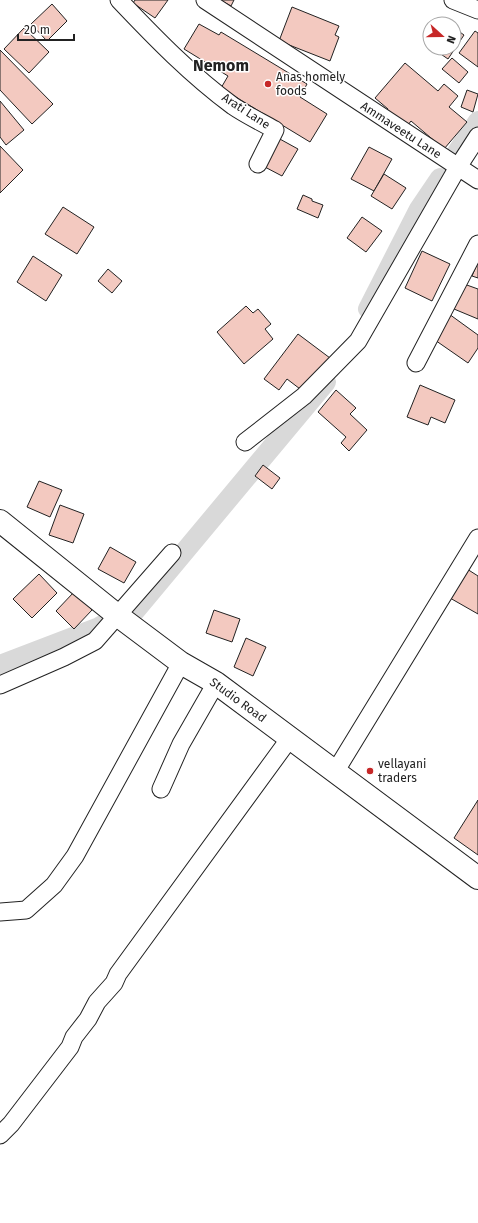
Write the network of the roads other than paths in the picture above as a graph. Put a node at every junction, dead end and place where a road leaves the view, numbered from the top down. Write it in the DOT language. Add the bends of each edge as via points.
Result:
graph roads {
  1 [pos="119,0"];
  2 [pos="205,0"];
  3 [pos="453,0"];
  4 [pos="478,10"];
  5 [pos="478,136"];
  6 [pos="258,164"];
  7 [pos="458,167"];
  8 [pos="478,180"];
  9 [pos="478,244"];
  10 [pos="416,363"];
  11 [pos="245,442"];
  12 [pos="0,521"];
  13 [pos="478,538"];
  14 [pos="172,553"];
  15 [pos="117,615"];
  16 [pos="181,663"];
  17 [pos="216,683"];
  18 [pos="0,685"];
  19 [pos="290,738"];
  20 [pos="335,772"];
  21 [pos="161,789"];
  22 [pos="478,878"];
  23 [pos="0,912"];
  24 [pos="0,1135"];
  1 -- 6 [label="street, Arati Lane" via="176,58 207,85 234,107 275,130"];
  2 -- 7 [label="street, Ammaveetu Lane"];
  3 -- 4 [label="street"];
  5 -- 7 [label="street"];
  7 -- 8 [label="street, Ammaveetu Lane"];
  7 -- 11 [label="street" via="358,341 304,396"];
  9 -- 10 [label="street"];
  12 -- 15 [label="street, Studio Road"];
  13 -- 20 [label="street"];
  14 -- 15 [label="street"];
  15 -- 16 [label="street, Studio Road"];
  15 -- 18 [label="street" via="96,641"];
  16 -- 17 [label="street, Studio Road"];
  16 -- 23 [label="street" via="78,849 54,885 26,910"];
  17 -- 19 [label="street, Studio Road"];
  17 -- 21 [label="street" via="181,744"];
  19 -- 20 [label="street, Studio Road"];
  19 -- 24 [label="street" via="118,974 114,983 97,1002 70,1047"];
  20 -- 22 [label="street, Studio Road"];
}
